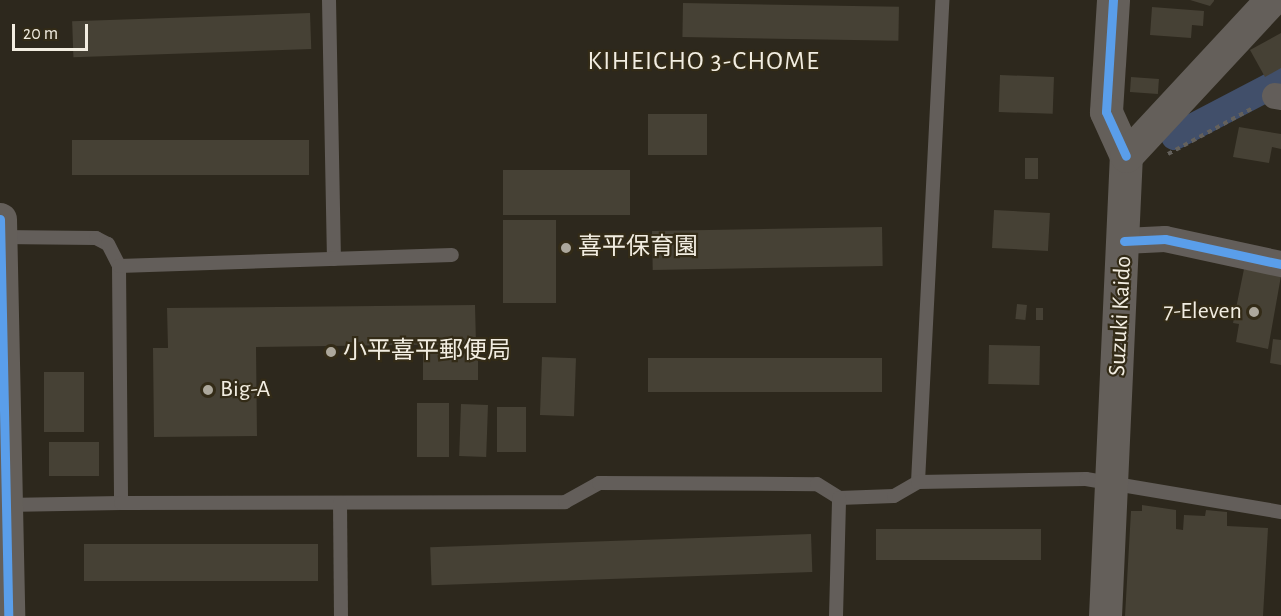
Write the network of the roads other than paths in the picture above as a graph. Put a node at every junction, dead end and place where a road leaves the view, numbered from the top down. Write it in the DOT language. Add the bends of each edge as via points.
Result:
graph roads {
  1 [pos="329,0"];
  2 [pos="942,0"];
  3 [pos="1113,0"];
  4 [pos="1271,0"];
  5 [pos="1126,156"];
  6 [pos="0,219"];
  7 [pos="0,237"];
  8 [pos="1124,241"];
  9 [pos="452,255"];
  10 [pos="334,259"];
  11 [pos="1281,264"];
  12 [pos="119,266"];
  13 [pos="1112,480"];
  14 [pos="918,482"];
  15 [pos="839,498"];
  16 [pos="121,503"];
  17 [pos="340,503"];
  18 [pos="5,505"];
  19 [pos="1281,513"];
  20 [pos="8,616"];
  21 [pos="341,616"];
  22 [pos="836,616"];
  23 [pos="1105,616"];
  1 -- 10 [label="lane"];
  2 -- 14 [label="lane"];
  3 -- 5 [label="main road" via="1106,112"];
  4 -- 5 [label="main road"];
  5 -- 8 [label="main road, Suzuki Kaido"];
  6 -- 7 [label="main road"];
  7 -- 12 [label="lane" via="96,238 108,244"];
  7 -- 18 [label="main road"];
  8 -- 11 [label="street" via="1165,239"];
  8 -- 13 [label="main road, Suzuki Kaido"];
  9 -- 10 [label="lane"];
  10 -- 12 [label="lane"];
  12 -- 16 [label="lane"];
  13 -- 14 [label="lane"];
  13 -- 19 [label="lane"];
  13 -- 23 [label="main road, Suzuki Kaido"];
  14 -- 15 [label="lane" via="894,496"];
  15 -- 17 [label="lane" via="817,484 599,483 565,501"];
  15 -- 22 [label="lane"];
  16 -- 17 [label="lane"];
  16 -- 18 [label="lane"];
  17 -- 21 [label="lane"];
  18 -- 20 [label="main road"];
}
